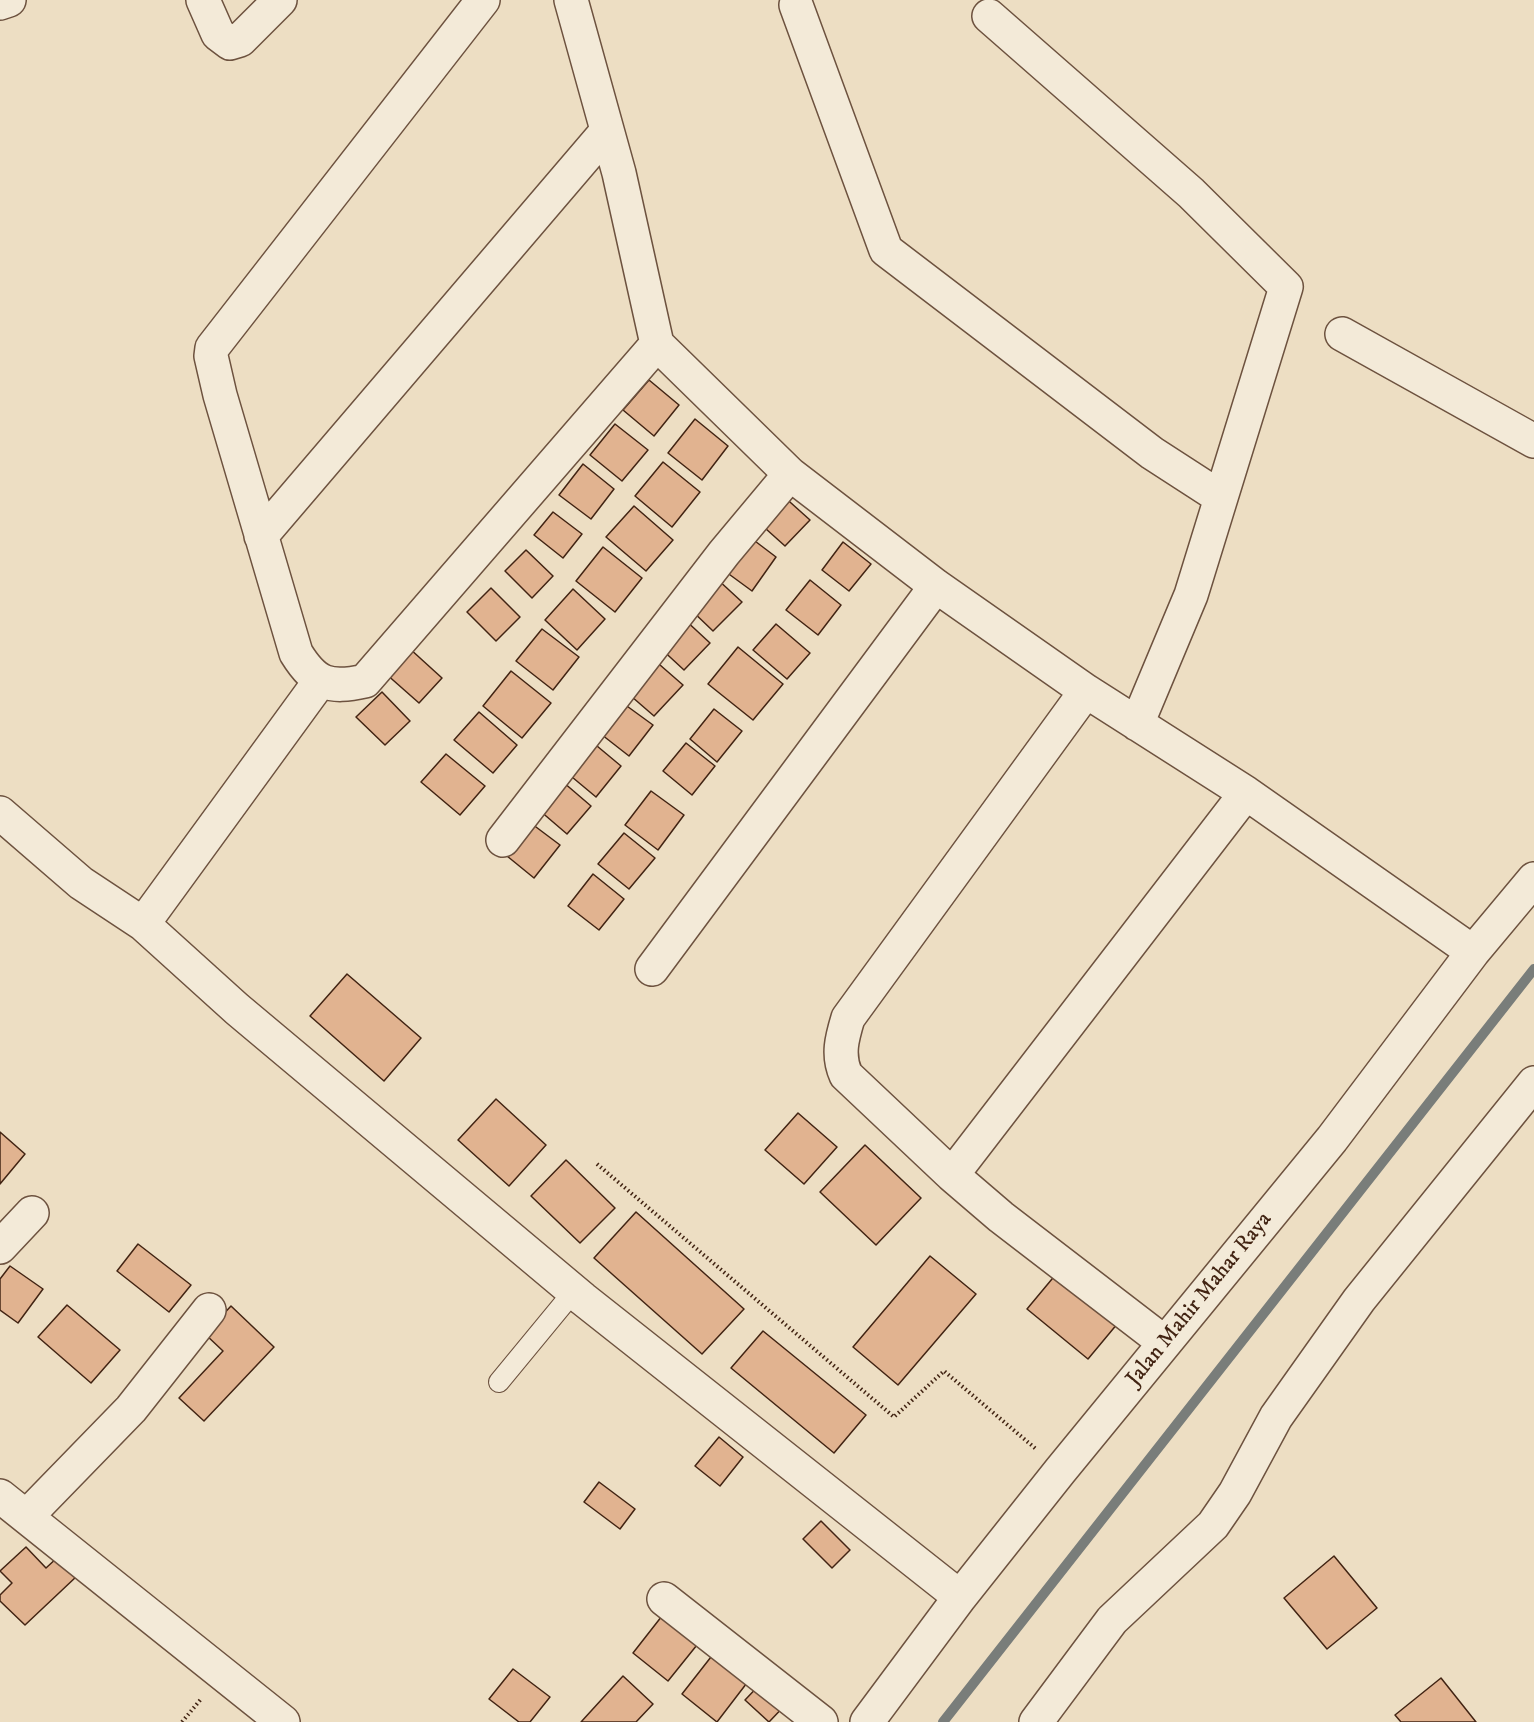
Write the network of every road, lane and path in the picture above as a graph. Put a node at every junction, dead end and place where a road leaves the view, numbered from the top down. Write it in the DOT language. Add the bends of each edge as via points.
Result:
graph roads {
  1 [pos="9,0"];
  2 [pos="203,0"];
  3 [pos="280,0"];
  4 [pos="483,0"];
  5 [pos="571,0"];
  6 [pos="0,3"];
  7 [pos="796,5"];
  8 [pos="989,16"];
  9 [pos="607,131"];
  10 [pos="1342,334"];
  11 [pos="657,344"];
  12 [pos="1534,441"];
  13 [pos="790,474"];
  14 [pos="1220,497"];
  15 [pos="261,536"];
  16 [pos="936,586"];
  17 [pos="320,681"];
  18 [pos="1086,691"];
  19 [pos="1137,724"];
  20 [pos="1246,793"];
  21 [pos="0,813"];
  22 [pos="503,840"];
  23 [pos="1534,879"];
  24 [pos="143,924"];
  25 [pos="1473,952"];
  26 [pos="652,969"];
  27 [pos="1534,1083"];
  28 [pos="597,1164"];
  29 [pos="952,1175"];
  30 [pos="32,1213"];
  31 [pos="0,1247"];
  32 [pos="574,1292"];
  33 [pos="209,1310"];
  34 [pos="1165,1343"];
  35 [pos="499,1382"];
  36 [pos="1060,1471"];
  37 [pos="0,1496"];
  38 [pos="27,1516"];
  39 [pos="960,1597"];
  40 [pos="664,1599"];
  41 [pos="283,1722"];
  42 [pos="821,1722"];
  43 [pos="867,1722"];
  44 [pos="1036,1722"];
  1 -- 6 [label="street"];
  2 -- 3 [label="street" via="218,34 230,43 240,40"];
  4 -- 15 [label="street" via="212,348 220,395"];
  5 -- 9 [label="street"];
  7 -- 14 [label="street" via="886,250 1152,453"];
  8 -- 14 [label="street" via="1191,193 1286,287"];
  9 -- 11 [label="street"];
  9 -- 15 [label="street"];
  10 -- 12 [label="street"];
  11 -- 13 [label="street"];
  11 -- 17 [label="street" via="365,681 332,685"];
  13 -- 16 [label="street"];
  13 -- 22 [label="street" via="724,553"];
  14 -- 19 [label="street" via="1191,595"];
  15 -- 17 [label="street" via="296,653 307,671"];
  16 -- 18 [label="street"];
  16 -- 26 [label="street"];
  17 -- 24 [label="street"];
  18 -- 19 [label="street"];
  18 -- 29 [label="street" via="848,1018 840,1055 846,1075"];
  19 -- 20 [label="street"];
  20 -- 25 [label="street"];
  20 -- 29 [label="street"];
  21 -- 24 [label="street" via="81,883"];
  23 -- 25 [label="street, Jalan Mahir Mahar Raya"];
  24 -- 32 [label="street" via="237,1009"];
  25 -- 34 [label="street, Jalan Mahir Mahar Raya" via="1332,1139"];
  27 -- 44 [label="street" via="1359,1300 1276,1417 1213,1525 1112,1620"];
  28 -- 36 [label="path" via="894,1417 944,1371"];
  29 -- 34 [label="street"];
  30 -- 31 [label="street"];
  32 -- 35 [label="lane"];
  32 -- 39 [label="street"];
  33 -- 38 [label="street" via="131,1409"];
  34 -- 36 [label="street, Jalan Mahir Mahar Raya"];
  36 -- 39 [label="street, Jalan Mahir Mahar Raya"];
  37 -- 38 [label="street"];
  38 -- 41 [label="street"];
  39 -- 43 [label="street, Jalan Mahir Mahar Raya"];
  40 -- 42 [label="street"];
}
